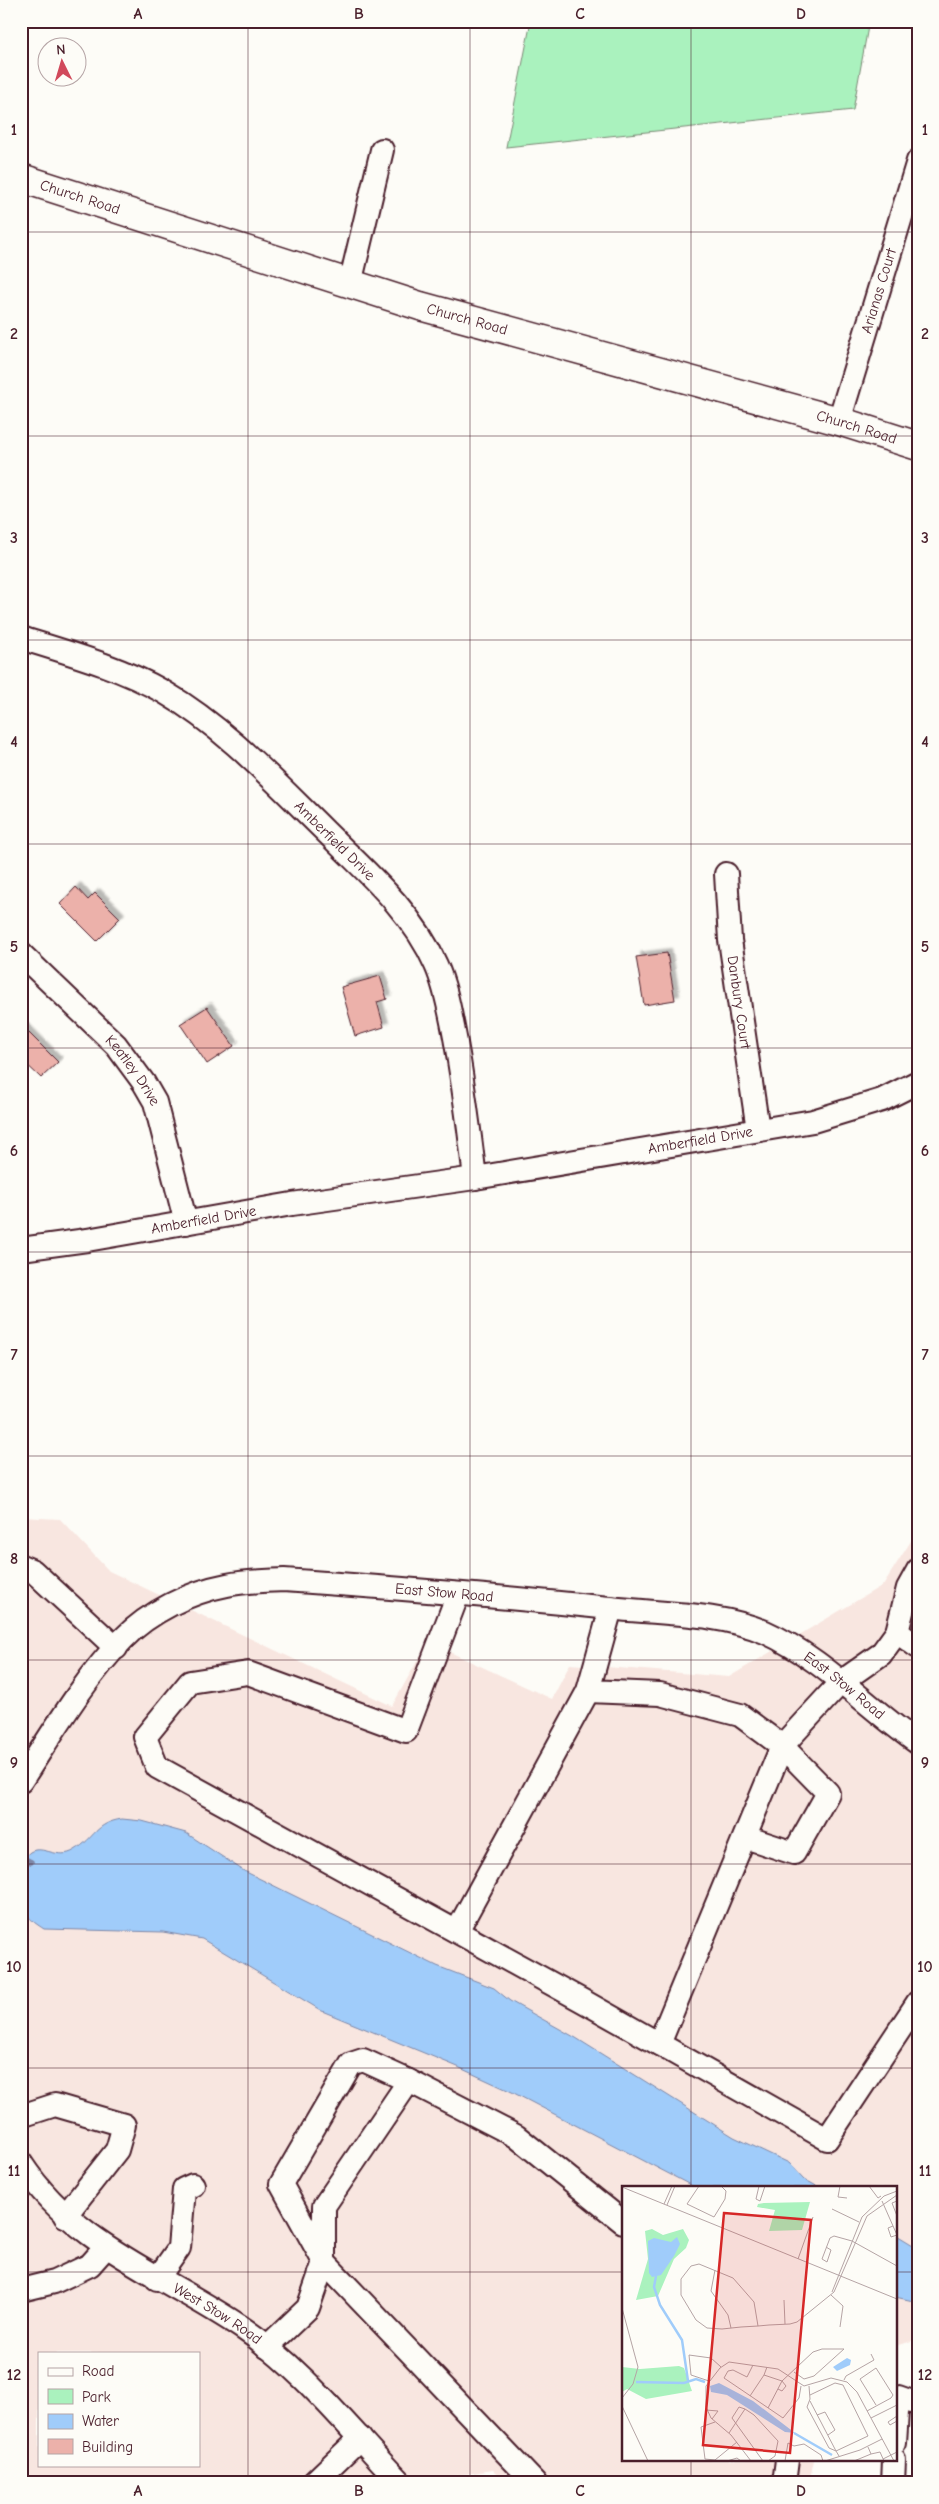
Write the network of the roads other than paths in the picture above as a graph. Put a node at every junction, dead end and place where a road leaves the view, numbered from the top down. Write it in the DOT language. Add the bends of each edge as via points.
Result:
graph roads {
  1 [pos="382,150"];
  2 [pos="918,161"];
  3 [pos="21,178"];
  4 [pos="350,284"];
  5 [pos="839,421"];
  6 [pos="918,446"];
  7 [pos="21,638"];
  8 [pos="726,874"];
  9 [pos="21,954"];
  10 [pos="918,1082"];
  11 [pos="758,1130"];
  12 [pos="475,1178"];
  13 [pos="186,1223"];
  14 [pos="21,1249"];
  15 [pos="21,1566"];
  16 [pos="918,1570"];
  17 [pos="458,1594"];
  18 [pos="611,1608"];
  19 [pos="897,1632"];
  20 [pos="918,1647"];
  21 [pos="116,1648"];
  22 [pos="841,1682"];
  23 [pos="588,1691"];
  24 [pos="918,1743"];
  25 [pos="782,1746"];
  26 [pos="21,1781"];
  27 [pos="745,1837"];
  28 [pos="457,1931"];
  29 [pos="918,2002"];
  30 [pos="659,2044"];
  31 [pos="409,2081"];
  32 [pos="21,2116"];
  33 [pos="21,2163"];
  34 [pos="193,2185"];
  35 [pos="65,2216"];
  36 [pos="622,2221"];
  37 [pos="106,2247"];
  38 [pos="324,2262"];
  39 [pos="157,2279"];
  40 [pos="21,2290"];
  41 [pos="267,2347"];
  42 [pos="918,2404"];
  43 [pos="896,2428"];
  44 [pos="360,2438"];
  45 [pos="787,2462"];
  46 [pos="894,2462"];
  47 [pos="313,2483"];
  48 [pos="401,2483"];
  49 [pos="535,2483"];
  50 [pos="784,2483"];
  51 [pos="893,2483"];
  1 -- 4 [label="street"];
  2 -- 5 [label="street, Arianas Court"];
  3 -- 4 [label="main road, Church Road"];
  4 -- 5 [label="main road, Church Road"];
  5 -- 6 [label="main road, Church Road"];
  7 -- 12 [label="street, Amberfield Drive" via="135,678 187,706 263,770 396,903 425,944 444,988 463,1080"];
  8 -- 11 [label="street, Danbury Court" via="730,940"];
  9 -- 13 [label="street, Keatley Drive" via="116,1045 144,1083 155,1102"];
  10 -- 11 [label="street, Amberfield Drive" via="849,1112"];
  11 -- 12 [label="street, Amberfield Drive"];
  12 -- 13 [label="street, Amberfield Drive"];
  13 -- 14 [label="street, Amberfield Drive"];
  15 -- 21 [label="street" via="33,1571"];
  16 -- 19 [label="street" via="908,1588"];
  17 -- 18 [label="street, East Stow Road"];
  17 -- 21 [label="street, East Stow Road" via="284,1580 225,1585 171,1605 146,1620"];
  17 -- 28 [label="street" via="406,1731 248,1673 190,1682 145,1737 157,1767"];
  18 -- 22 [label="street, East Stow Road" via="696,1617 763,1632 794,1647"];
  18 -- 23 [label="street"];
  19 -- 20 [label="street"];
  19 -- 22 [label="street" via="881,1654"];
  21 -- 26 [label="street, East Stow Road"];
  22 -- 24 [label="street, East Stow Road"];
  22 -- 25 [label="street"];
  23 -- 25 [label="street" via="660,1694 740,1715"];
  23 -- 28 [label="street"];
  25 -- 27 [label="street"];
  25 -- 27 [label="street" via="828,1793 794,1853"];
  27 -- 30 [label="street"];
  28 -- 30 [label="street"];
  29 -- 30 [label="street" via="828,2139"];
  31 -- 36 [label="street" via="516,2136"];
  31 -- 38 [label="street" via="324,2206"];
  31 -- 38 [label="street" via="363,2060 351,2064 281,2184"];
  32 -- 35 [label="street" via="55,2104 124,2125 118,2150"];
  33 -- 35 [label="street, West Stow Road"];
  34 -- 39 [label="street" via="184,2189 179,2248"];
  35 -- 37 [label="street, West Stow Road"];
  37 -- 39 [label="street, West Stow Road"];
  37 -- 40 [label="street" via="90,2265 54,2282"];
  38 -- 41 [label="street" via="308,2308"];
  38 -- 49 [label="street"];
  39 -- 41 [label="street, West Stow Road" via="241,2327"];
  41 -- 44 [label="street, West Stow Road"];
  42 -- 43 [label="street" via="898,2397"];
  44 -- 47 [label="street"];
  44 -- 48 [label="street, West Stow Road"];
  45 -- 50 [label="street"];
  46 -- 51 [label="street"];
}
